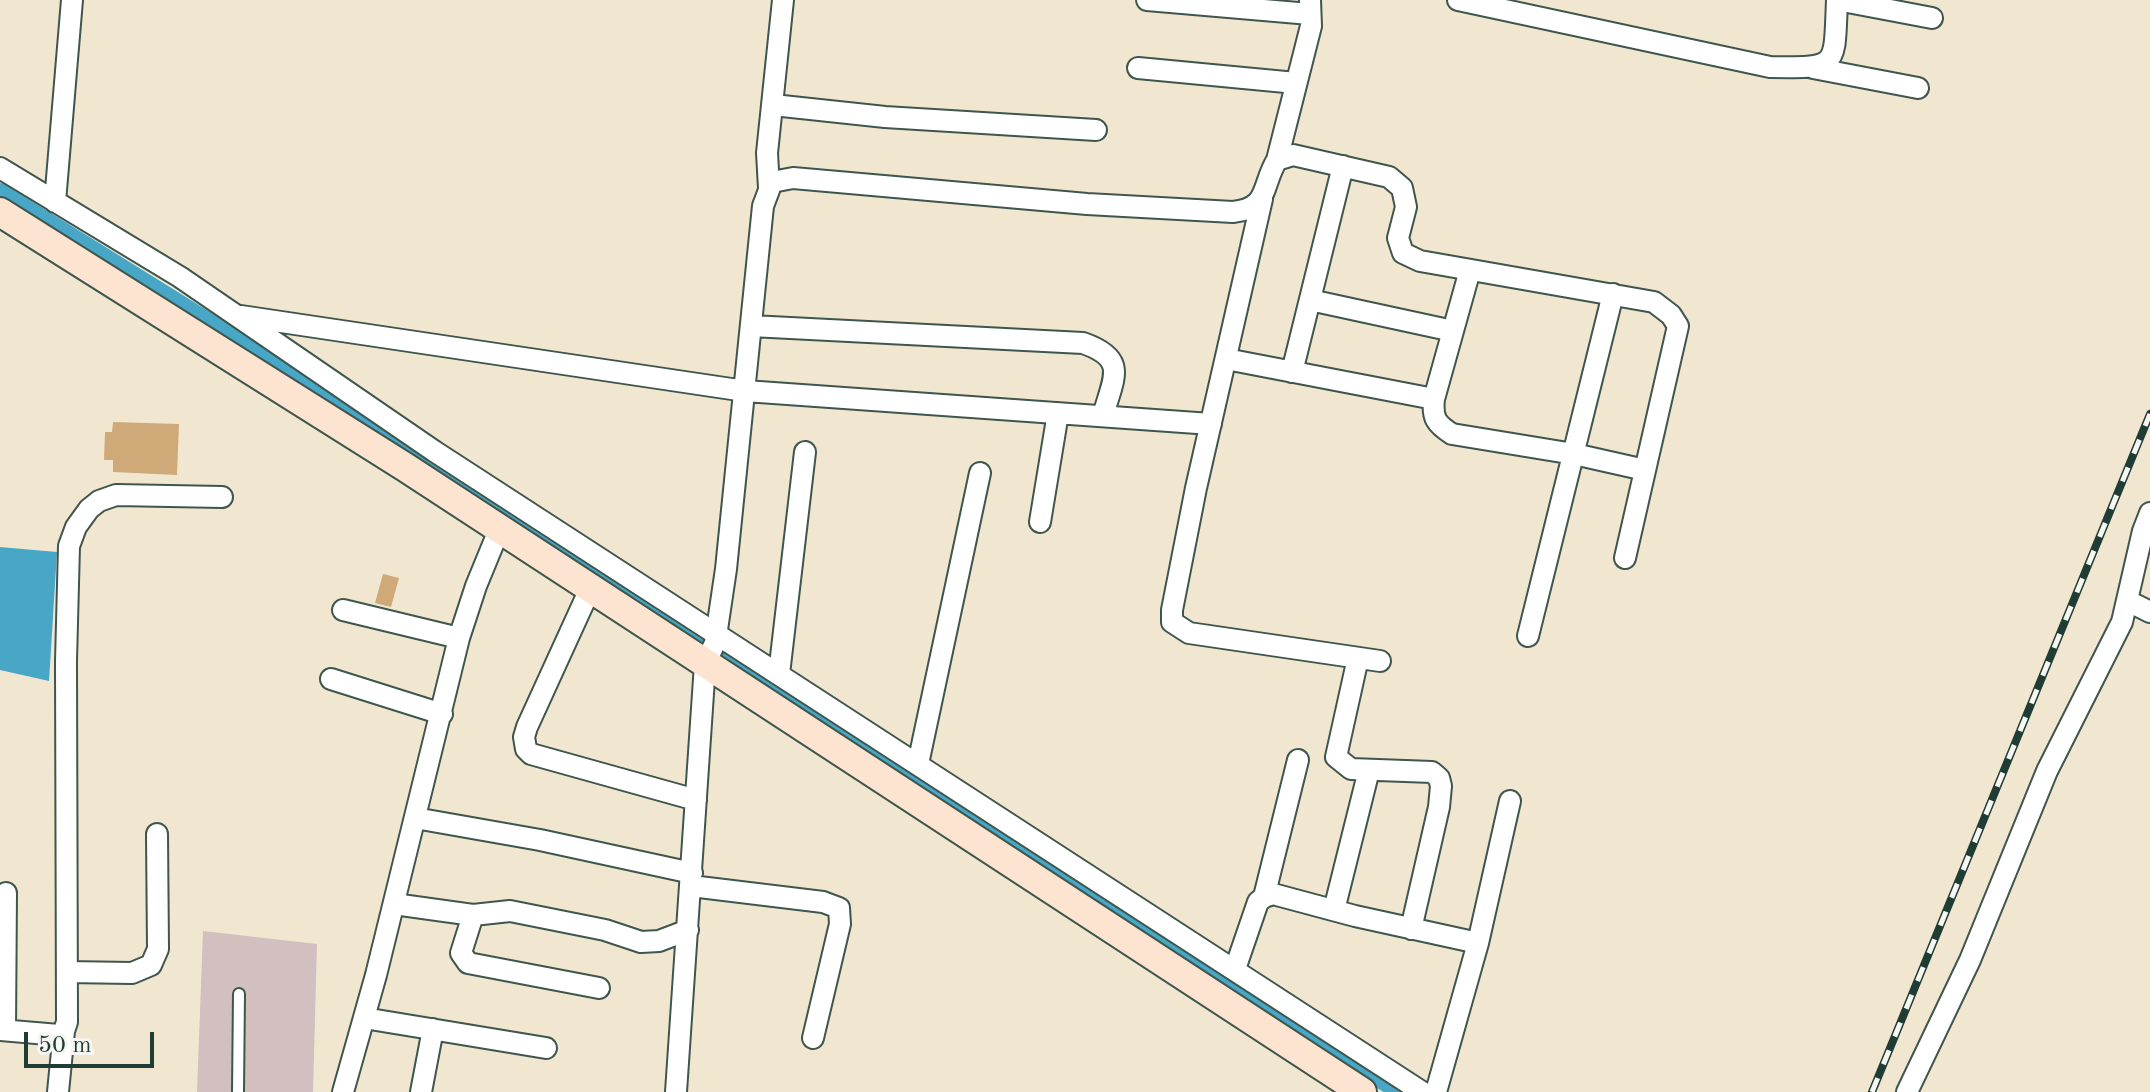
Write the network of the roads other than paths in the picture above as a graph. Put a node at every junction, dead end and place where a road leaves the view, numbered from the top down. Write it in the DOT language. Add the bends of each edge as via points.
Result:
graph roads {
  1 [pos="72,0"];
  2 [pos="783,0"];
  3 [pos="1147,0"];
  4 [pos="1458,0"];
  5 [pos="1837,0"];
  6 [pos="1310,7"];
  7 [pos="1932,18"];
  8 [pos="1138,68"];
  9 [pos="1813,68"];
  10 [pos="1296,83"];
  11 [pos="1918,88"];
  12 [pos="773,105"];
  13 [pos="1096,130"];
  14 [pos="1277,160"];
  15 [pos="1343,166"];
  16 [pos="0,168"];
  17 [pos="769,188"];
  18 [pos="1262,199"];
  19 [pos="55,202"];
  20 [pos="0,212"];
  21 [pos="1470,270"];
  22 [pos="1613,294"];
  23 [pos="1310,300"];
  24 [pos="236,316"];
  25 [pos="751,326"];
  26 [pos="1453,331"];
  27 [pos="1226,359"];
  28 [pos="1292,372"];
  29 [pos="745,391"];
  30 [pos="1434,399"];
  31 [pos="1058,413"];
  32 [pos="1103,416"];
  33 [pos="1211,424"];
  34 [pos="805,452"];
  35 [pos="1574,454"];
  36 [pos="1645,470"];
  37 [pos="980,473"];
  38 [pos="222,497"];
  39 [pos="2150,513"];
  40 [pos="1040,522"];
  41 [pos="499,530"];
  42 [pos="1625,558"];
  43 [pos="590,589"];
  44 [pos="2128,601"];
  45 [pos="343,610"];
  46 [pos="2150,612"];
  47 [pos="1528,636"];
  48 [pos="459,638"];
  49 [pos="711,649"];
  50 [pos="1358,658"];
  51 [pos="1380,661"];
  52 [pos="779,674"];
  53 [pos="331,679"];
  54 [pos="442,714"];
  55 [pos="1298,760"];
  56 [pos="918,764"];
  57 [pos="1369,770"];
  58 [pos="696,800"];
  59 [pos="1510,801"];
  60 [pos="415,818"];
  61 [pos="157,834"];
  62 [pos="691,880"];
  63 [pos="6,893"];
  64 [pos="1264,897"];
  65 [pos="394,904"];
  66 [pos="1334,910"];
  67 [pos="473,915"];
  68 [pos="1411,929"];
  69 [pos="688,930"];
  70 [pos="1478,943"];
  71 [pos="1235,969"];
  72 [pos="67,972"];
  73 [pos="599,988"];
  74 [pos="239,994"];
  75 [pos="364,1018"];
  76 [pos="433,1029"];
  77 [pos="2,1030"];
  78 [pos="64,1031"];
  79 [pos="813,1038"];
  80 [pos="546,1048"];
  81 [pos="58,1092"];
  82 [pos="238,1092"];
  83 [pos="343,1092"];
  84 [pos="421,1092"];
  85 [pos="676,1092"];
  86 [pos="1362,1092"];
  87 [pos="1422,1092"];
  88 [pos="1436,1092"];
  89 [pos="1907,1092"];
  1 -- 19 [label="street"];
  2 -- 12 [label="street"];
  3 -- 6 [label="street"];
  4 -- 9 [label="street" via="1770,67"];
  5 -- 7 [label="street"];
  5 -- 9 [label="street" via="1835,50 1826,64"];
  6 -- 10 [label="street" via="1311,26"];
  8 -- 10 [label="street"];
  9 -- 11 [label="street"];
  10 -- 14 [label="street"];
  12 -- 13 [label="street"];
  12 -- 17 [label="street" via="766,162"];
  14 -- 15 [label="street" via="1293,155"];
  14 -- 18 [label="street"];
  15 -- 21 [label="street" via="1389,177 1402,188 1406,207 1398,238 1403,253"];
  15 -- 23 [label="street"];
  16 -- 19 [label="street"];
  17 -- 18 [label="street" via="772,182 793,178 1233,212 1250,210"];
  17 -- 25 [label="street"];
  18 -- 27 [label="street"];
  19 -- 24 [label="street"];
  20 -- 41 [label="street"];
  21 -- 22 [label="street"];
  21 -- 26 [label="street"];
  22 -- 35 [label="street"];
  22 -- 36 [label="street" via="1654,302 1678,326"];
  23 -- 26 [label="street"];
  23 -- 28 [label="street"];
  24 -- 29 [label="street"];
  24 -- 49 [label="street"];
  25 -- 29 [label="street"];
  25 -- 32 [label="street" via="1083,343 1105,350 1113,359"];
  26 -- 30 [label="street"];
  27 -- 28 [label="street"];
  27 -- 33 [label="street"];
  28 -- 30 [label="street"];
  29 -- 31 [label="street"];
  29 -- 49 [label="street" via="726,569"];
  30 -- 35 [label="street" via="1432,415 1452,434"];
  31 -- 32 [label="street"];
  31 -- 40 [label="street"];
  32 -- 33 [label="street"];
  33 -- 50 [label="street" via="1172,622 1189,633"];
  34 -- 52 [label="street"];
  35 -- 36 [label="street"];
  35 -- 47 [label="street"];
  36 -- 42 [label="street"];
  37 -- 56 [label="street"];
  38 -- 72 [label="street" via="116,495 89,509 69,546"];
  39 -- 44 [label="street"];
  41 -- 43 [label="street"];
  41 -- 48 [label="street"];
  43 -- 49 [label="street"];
  43 -- 58 [label="street" via="527,727 526,749"];
  44 -- 46 [label="street"];
  44 -- 89 [label="street" via="2047,771 1970,960"];
  45 -- 48 [label="street"];
  48 -- 54 [label="street"];
  49 -- 52 [label="street"];
  49 -- 58 [label="street"];
  49 -- 86 [label="street"];
  50 -- 51 [label="street"];
  50 -- 57 [label="street" via="1336,757 1351,769"];
  52 -- 56 [label="street"];
  53 -- 54 [label="street"];
  54 -- 60 [label="street"];
  55 -- 64 [label="street"];
  56 -- 71 [label="street"];
  57 -- 66 [label="street"];
  57 -- 68 [label="street" via="1432,772 1441,786"];
  58 -- 62 [label="street"];
  59 -- 70 [label="street"];
  60 -- 62 [label="street" via="540,840"];
  60 -- 65 [label="street"];
  61 -- 72 [label="street" via="158,949 151,965 132,973"];
  62 -- 69 [label="street"];
  62 -- 79 [label="street" via="839,908 840,924"];
  63 -- 77 [label="street"];
  64 -- 66 [label="street" via="1273,894"];
  64 -- 71 [label="street" via="1252,916"];
  65 -- 67 [label="street"];
  65 -- 75 [label="street"];
  66 -- 68 [label="street"];
  67 -- 69 [label="street" via="510,911 641,942"];
  67 -- 73 [label="street" via="461,953 468,963"];
  68 -- 70 [label="street"];
  69 -- 85 [label="street"];
  70 -- 88 [label="street"];
  71 -- 87 [label="street"];
  72 -- 78 [label="street"];
  74 -- 82 [label="lane"];
  75 -- 76 [label="street"];
  75 -- 83 [label="street"];
  76 -- 80 [label="street"];
  76 -- 84 [label="street"];
  77 -- 78 [label="street" via="53,1035"];
  78 -- 81 [label="street"];
}
